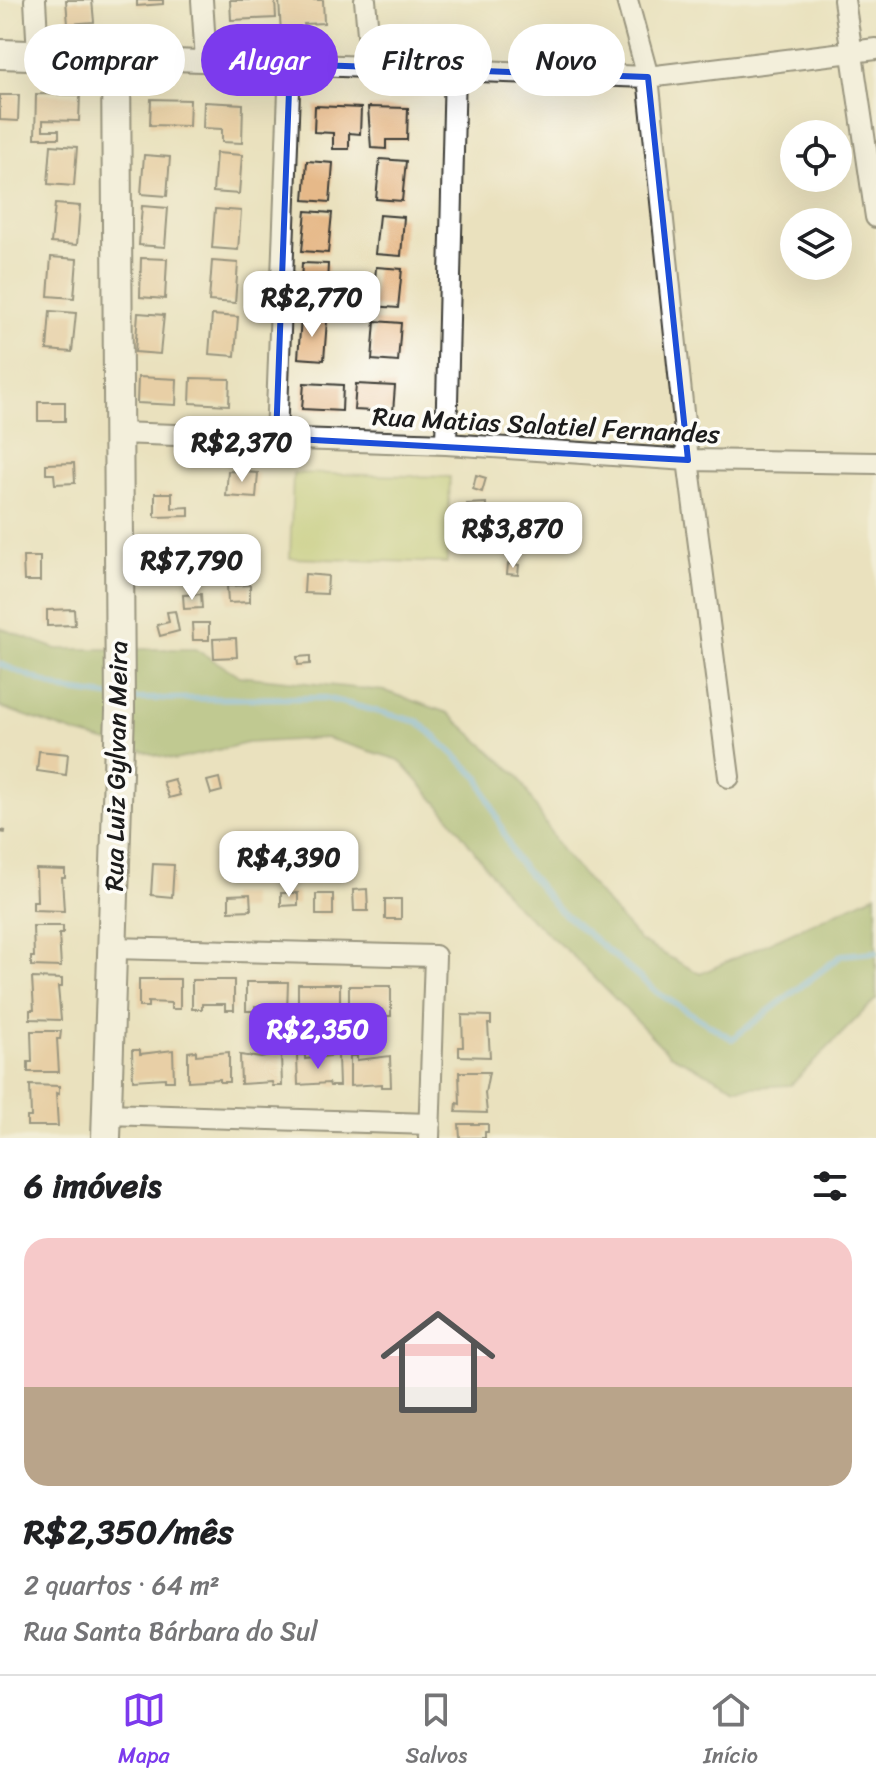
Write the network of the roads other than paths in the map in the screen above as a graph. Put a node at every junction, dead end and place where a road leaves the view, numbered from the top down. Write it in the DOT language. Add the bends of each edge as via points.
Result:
graph roads {
  1 [pos="35,0"];
  2 [pos="202,0"];
  3 [pos="365,0"];
  4 [pos="627,0"];
  5 [pos="844,0"];
  6 [pos="36,24"];
  7 [pos="204,24"];
  8 [pos="367,24"];
  9 [pos="876,49"];
  10 [pos="853,52"];
  11 [pos="0,54"];
  12 [pos="24,55"];
  13 [pos="492,71"];
  14 [pos="648,77"];
  15 [pos="116,96"];
  16 [pos="289,96"];
  17 [pos="454,96"];
  18 [pos="876,217"];
  19 [pos="117,433"];
  20 [pos="276,438"];
  21 [pos="446,444"];
  22 [pos="688,460"];
  23 [pos="876,463"];
  24 [pos="729,777"];
  25 [pos="112,948"];
  26 [pos="106,1126"];
  27 [pos="429,1131"];
  1 -- 6 [label="street"];
  2 -- 7 [label="street"];
  3 -- 8 [label="street"];
  4 -- 14 [label="street"];
  5 -- 10 [label="street"];
  9 -- 10 [label="street"];
  10 -- 14 [label="street"];
  10 -- 18 [label="street"];
  11 -- 12 [label="street"];
  13 -- 14 [label="street"];
  14 -- 22 [label="street"];
  15 -- 19 [label="street, Rua Luiz Gylvan Meira"];
  16 -- 20 [label="street"];
  17 -- 21 [label="street"];
  19 -- 20 [label="street, Rua Matias Salatiel Fernandes"];
  19 -- 25 [label="street, Rua Luiz Gylvan Meira" via="120,711"];
  20 -- 21 [label="street, Rua Matias Salatiel Fernandes"];
  21 -- 22 [label="street, Rua Matias Salatiel Fernandes"];
  22 -- 23 [label="street, Rua Matias Salatiel Fernandes"];
  22 -- 24 [label="street"];
  25 -- 26 [label="street, Rua Luiz Gylvan Meira"];
  25 -- 27 [label="street" via="435,956"];
  26 -- 27 [label="street"];
}
